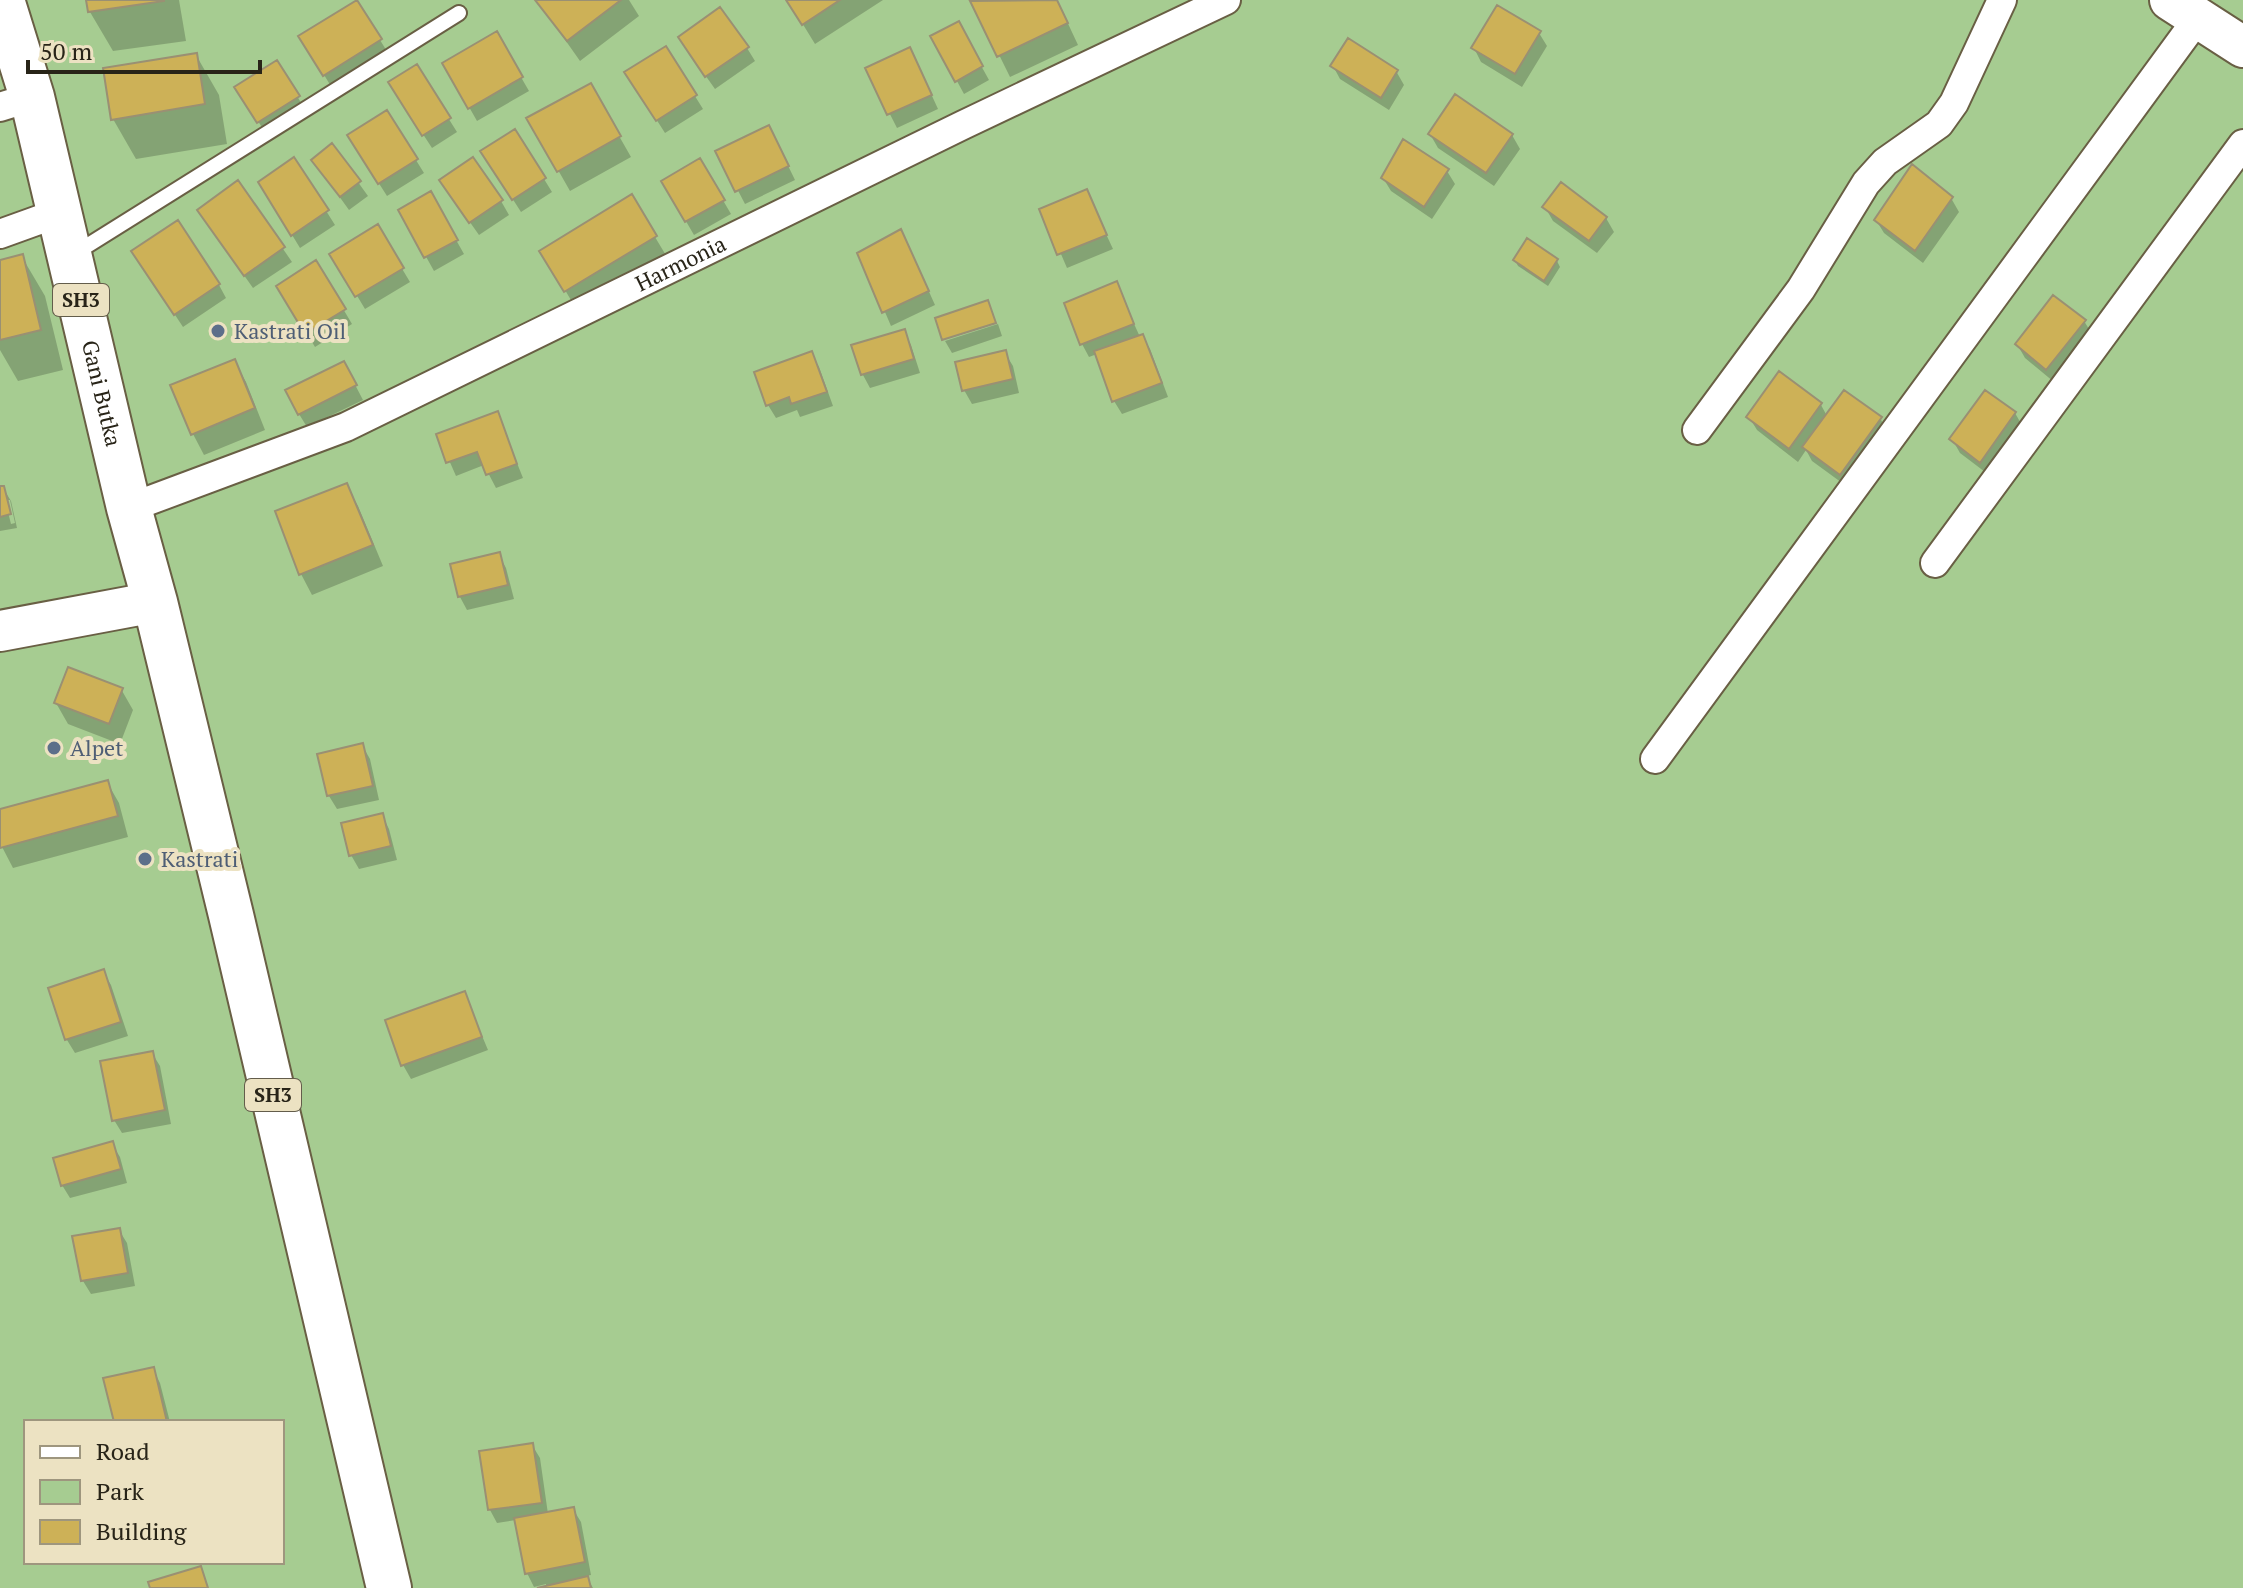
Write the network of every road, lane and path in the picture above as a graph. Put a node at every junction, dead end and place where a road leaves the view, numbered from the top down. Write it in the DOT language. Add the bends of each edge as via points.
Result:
graph roads {
  1 [pos="2,0"];
  2 [pos="1226,0"];
  3 [pos="2002,0"];
  4 [pos="2184,9"];
  5 [pos="459,13"];
  6 [pos="2243,47"];
  7 [pos="16,102"];
  8 [pos="2243,144"];
  9 [pos="61,212"];
  10 [pos="0,234"];
  11 [pos="71,256"];
  12 [pos="1697,430"];
  13 [pos="129,508"];
  14 [pos="1935,563"];
  15 [pos="155,602"];
  16 [pos="0,631"];
  17 [pos="1655,759"];
  18 [pos="389,1588"];
  1 -- 7 [label="main road, Gani Butka / SH3"];
  2 -- 13 [label="street, Harmonia" via="346,427"];
  3 -- 12 [label="street" via="1954,103 1939,124 1885,162 1866,183 1801,289"];
  4 -- 6 [label="main road"];
  4 -- 17 [label="street"];
  5 -- 11 [label="lane"];
  7 -- 9 [label="main road, Gani Butka / SH3"];
  8 -- 14 [label="street"];
  9 -- 10 [label="street"];
  9 -- 11 [label="main road, Gani Butka / SH3"];
  11 -- 13 [label="main road, Gani Butka / SH3"];
  13 -- 15 [label="main road, Gani Butka / SH3"];
  15 -- 16 [label="main road"];
  15 -- 18 [label="main road, SH3"];
}
